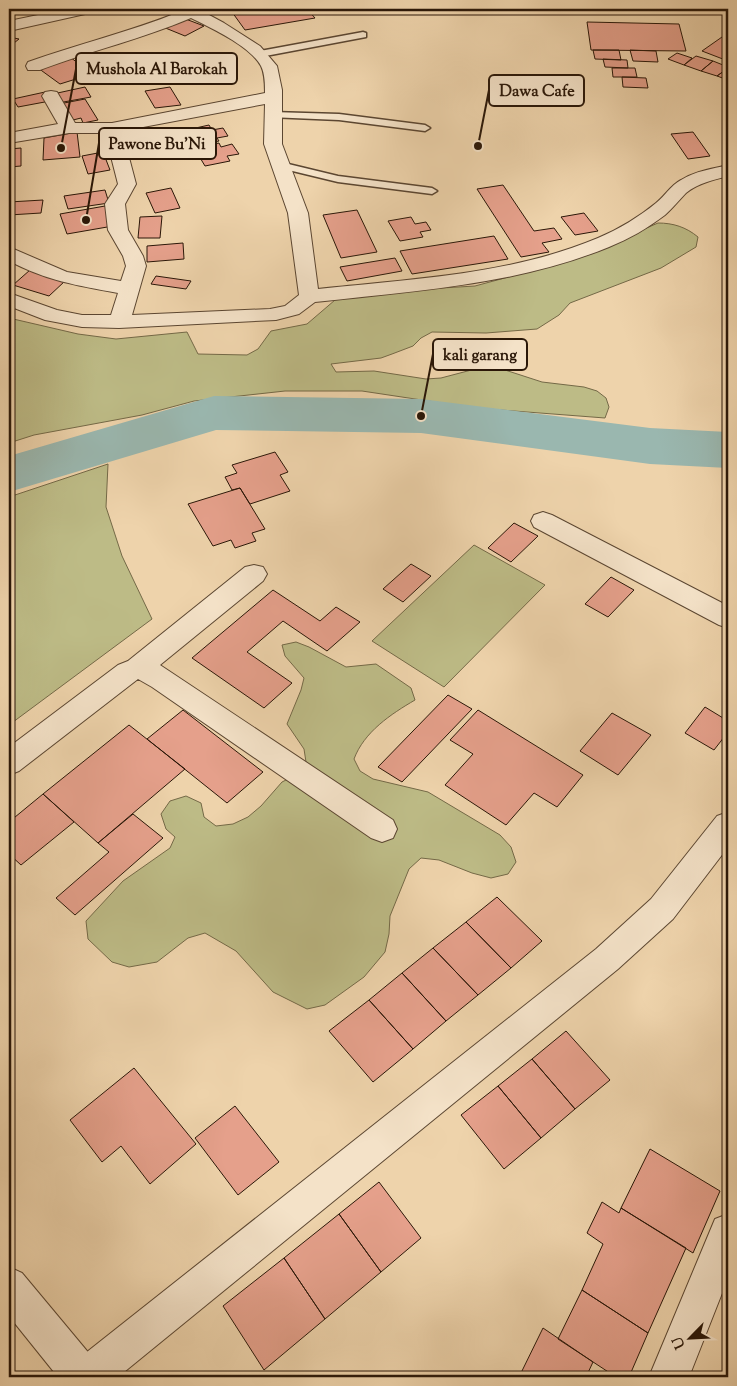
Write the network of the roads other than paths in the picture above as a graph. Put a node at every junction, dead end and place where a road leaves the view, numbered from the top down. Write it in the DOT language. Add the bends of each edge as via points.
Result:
graph roads {
  1 [pos="88,9"];
  2 [pos="188,10"];
  3 [pos="9,26"];
  4 [pos="363,35"];
  5 [pos="260,54"];
  6 [pos="34,66"];
  7 [pos="51,96"];
  8 [pos="272,106"];
  9 [pos="69,128"];
  10 [pos="112,128"];
  11 [pos="425,128"];
  12 [pos="9,138"];
  13 [pos="280,165"];
  14 [pos="728,171"];
  15 [pos="432,191"];
  16 [pos="9,253"];
  17 [pos="130,289"];
  18 [pos="309,296"];
  19 [pos="9,299"];
  20 [pos="119,322"];
  21 [pos="543,521"];
  22 [pos="254,574"];
  23 [pos="728,618"];
  24 [pos="138,668"];
  25 [pos="9,763"];
  26 [pos="728,824"];
  27 [pos="382,829"];
  28 [pos="728,1232"];
  29 [pos="9,1286"];
  30 [pos="82,1377"];
  31 [pos="87,1377"];
  32 [pos="668,1377"];
  1 -- 3 [label="street"];
  2 -- 5 [label="street"];
  2 -- 6 [label="street" via="152,29"];
  4 -- 5 [label="lane"];
  5 -- 8 [label="street" via="270,67"];
  7 -- 9 [label="street"];
  8 -- 10 [label="street" via="180,114"];
  8 -- 11 [label="lane"];
  8 -- 13 [label="street" via="273,148"];
  9 -- 10 [label="street"];
  9 -- 12 [label="street"];
  10 -- 17 [label="street" via="127,184 114,204 118,230 136,266"];
  13 -- 15 [label="lane" via="338,179"];
  13 -- 18 [label="street" via="298,214"];
  14 -- 18 [label="street" via="685,185 664,206 626,232 544,263 435,282"];
  16 -- 17 [label="street" via="63,277"];
  17 -- 20 [label="street"];
  18 -- 20 [label="street" via="301,306 286,312"];
  19 -- 20 [label="street" via="52,316"];
  21 -- 23 [label="street"];
  22 -- 24 [label="street"];
  24 -- 25 [label="street" via="128,672"];
  24 -- 27 [label="street" via="162,679"];
  26 -- 31 [label="street" via="662,909 606,958"];
  28 -- 32 [label="street"];
  29 -- 30 [label="street"];
}
